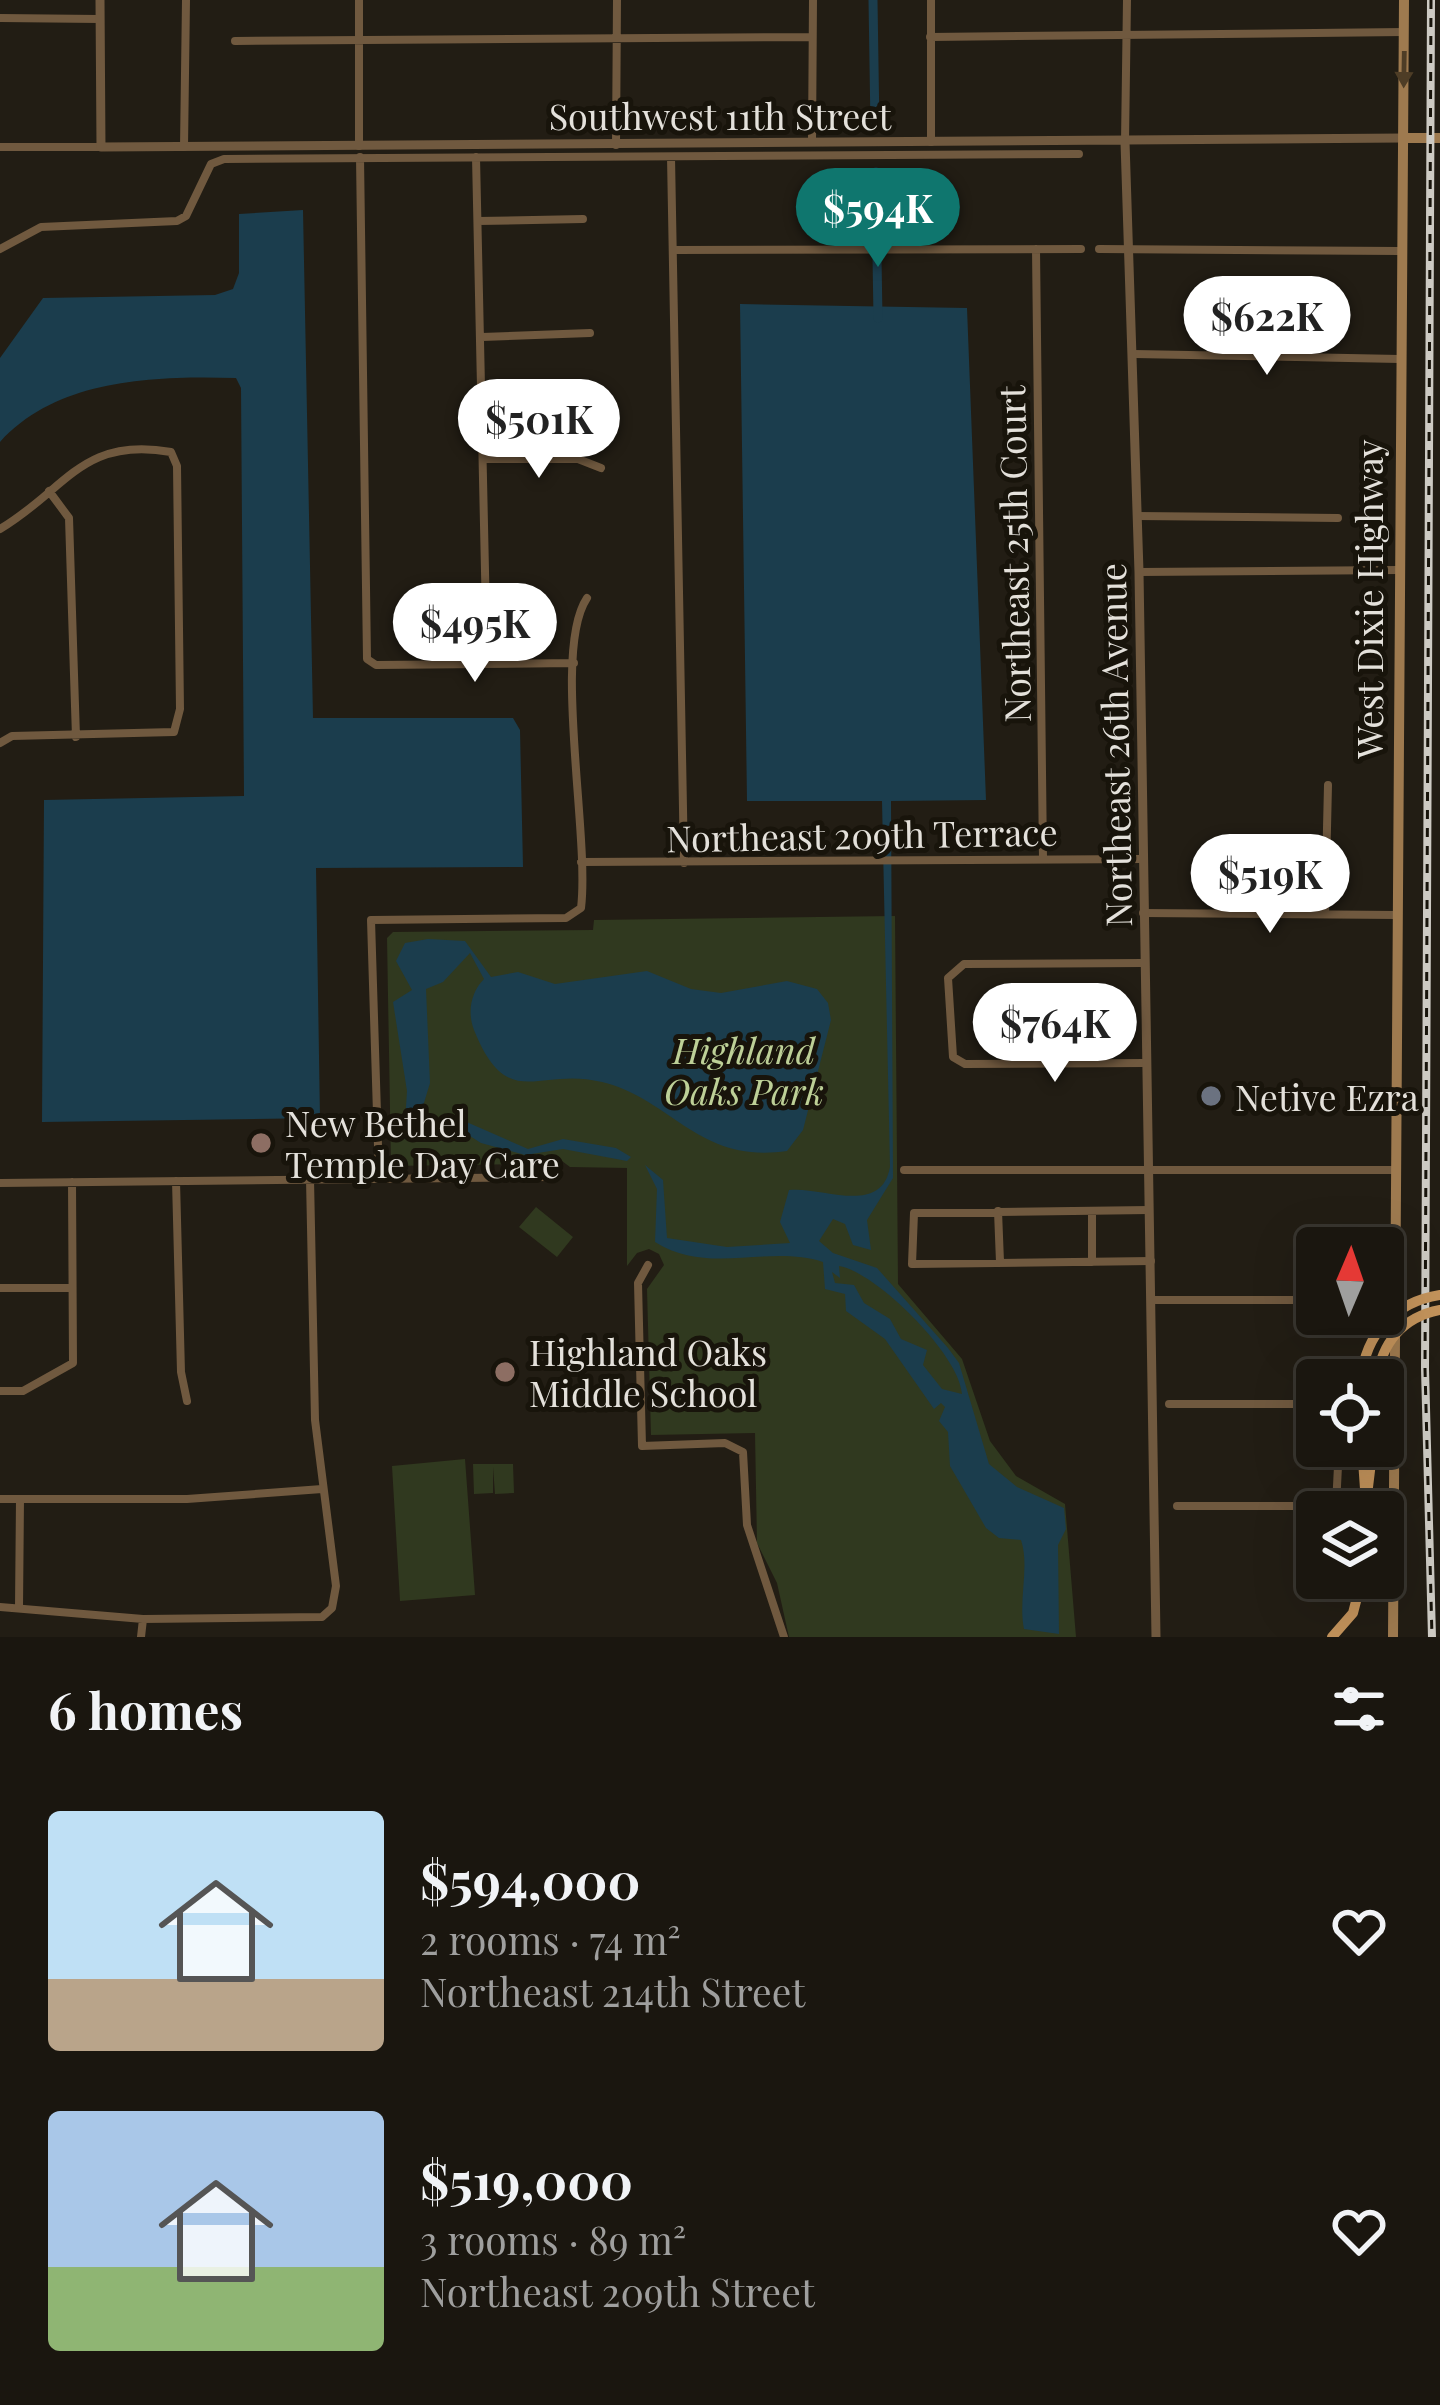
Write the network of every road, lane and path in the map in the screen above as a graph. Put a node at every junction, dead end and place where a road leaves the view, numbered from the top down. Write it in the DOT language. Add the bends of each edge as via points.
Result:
graph roads {
  1 [pos="100,0"];
  2 [pos="186,0"];
  3 [pos="359,0"];
  4 [pos="617,0"];
  5 [pos="813,0"];
  6 [pos="931,0"];
  7 [pos="1127,0"];
  8 [pos="1404,0"];
  9 [pos="0,18"];
  10 [pos="100,19"];
  11 [pos="1404,32"];
  12 [pos="1126,34"];
  13 [pos="812,37"];
  14 [pos="930,37"];
  15 [pos="617,38"];
  16 [pos="358,39"];
  17 [pos="235,40"];
  18 [pos="1402,138"];
  19 [pos="1440,138"];
  20 [pos="1125,142"];
  21 [pos="616,145"];
  22 [pos="812,145"];
  23 [pos="931,145"];
  24 [pos="0,147"];
  25 [pos="101,147"];
  26 [pos="184,147"];
  27 [pos="360,152"];
  28 [pos="1078,154"];
  29 [pos="671,156"];
  30 [pos="476,157"];
  31 [pos="583,219"];
  32 [pos="478,221"];
  33 [pos="0,249"];
  34 [pos="1036,249"];
  35 [pos="1081,249"];
  36 [pos="1100,249"];
  37 [pos="1132,249"];
  38 [pos="674,250"];
  39 [pos="1400,251"];
  40 [pos="590,333"];
  41 [pos="482,337"];
  42 [pos="1134,354"];
  43 [pos="1400,358"];
  44 [pos="483,459"];
  45 [pos="601,468"];
  46 [pos="49,491"];
  47 [pos="1137,516"];
  48 [pos="1338,518"];
  49 [pos="0,529"];
  50 [pos="1399,570"];
  51 [pos="1139,572"];
  52 [pos="587,598"];
  53 [pos="487,663"];
  54 [pos="574,663"];
  55 [pos="76,737"];
  56 [pos="0,743"];
  57 [pos="1328,785"];
  58 [pos="1043,859"];
  59 [pos="1142,859"];
  60 [pos="581,862"];
  61 [pos="684,863"];
  62 [pos="1143,913"];
  63 [pos="1325,914"];
  64 [pos="1397,915"];
  65 [pos="1144,963"];
  66 [pos="1145,1064"];
  67 [pos="1148,1168"];
  68 [pos="904,1170"];
  69 [pos="1396,1170"];
  70 [pos="548,1177"];
  71 [pos="379,1178"];
  72 [pos="310,1179"];
  73 [pos="176,1181"];
  74 [pos="72,1182"];
  75 [pos="0,1183"];
  76 [pos="1149,1210"];
  77 [pos="998,1211"];
  78 [pos="1092,1211"];
  79 [pos="1393,1227"];
  80 [pos="1151,1261"];
  81 [pos="1000,1262"];
  82 [pos="1092,1262"];
  83 [pos="648,1265"];
  84 [pos="0,1288"];
  85 [pos="71,1288"];
  86 [pos="1440,1294"];
  87 [pos="1151,1300"];
  88 [pos="1296,1300"];
  89 [pos="1440,1310"];
  90 [pos="1367,1359"];
  91 [pos="1381,1359"];
  92 [pos="0,1391"];
  93 [pos="187,1401"];
  94 [pos="1169,1404"];
  95 [pos="1296,1404"];
  96 [pos="1339,1467"];
  97 [pos="1390,1467"];
  98 [pos="322,1489"];
  99 [pos="0,1499"];
  100 [pos="20,1499"];
  101 [pos="1177,1506"];
  102 [pos="1357,1599"];
  103 [pos="0,1606"];
  104 [pos="19,1608"];
  105 [pos="142,1619"];
  106 [pos="141,1637"];
  107 [pos="784,1637"];
  108 [pos="1156,1637"];
  109 [pos="1332,1637"];
  110 [pos="1393,1637"];
  1 -- 10 [label="street"];
  2 -- 26 [label="street"];
  3 -- 16 [label="street"];
  4 -- 15 [label="street"];
  5 -- 13 [label="street"];
  6 -- 14 [label="street"];
  7 -- 12 [label="street"];
  8 -- 11 [label="main road, West Dixie Highway"];
  9 -- 10 [label="street"];
  10 -- 25 [label="street"];
  11 -- 12 [label="street"];
  11 -- 18 [label="main road, West Dixie Highway, one-way"];
  12 -- 14 [label="street"];
  12 -- 20 [label="street"];
  13 -- 15 [label="street"];
  13 -- 22 [label="street"];
  14 -- 23 [label="street"];
  15 -- 16 [label="street"];
  15 -- 21 [label="street"];
  16 -- 17 [label="street"];
  16 -- 27 [label="street"];
  18 -- 19 [label="main road, Southwest 11th Street"];
  18 -- 20 [label="street, Southwest 11th Street"];
  18 -- 39 [label="main road, West Dixie Highway"];
  20 -- 23 [label="street, Southwest 11th Street"];
  20 -- 37 [label="street, Northeast 26th Avenue"];
  21 -- 22 [label="street, Southwest 11th Street"];
  21 -- 27 [label="street, Southwest 11th Street"];
  22 -- 23 [label="street, Southwest 11th Street"];
  24 -- 25 [label="street, Southwest 11th Street"];
  25 -- 26 [label="street, Southwest 11th Street"];
  26 -- 27 [label="street, Southwest 11th Street"];
  27 -- 30 [label="street"];
  27 -- 33 [label="street" via="215,160 177,221 41,227"];
  27 -- 53 [label="street" via="367,659"];
  28 -- 29 [label="street"];
  29 -- 30 [label="street"];
  29 -- 38 [label="street"];
  30 -- 32 [label="street"];
  31 -- 32 [label="street"];
  32 -- 41 [label="street"];
  34 -- 35 [label="street"];
  34 -- 38 [label="street"];
  34 -- 58 [label="street, Northeast 25th Court"];
  36 -- 37 [label="street"];
  37 -- 39 [label="street"];
  37 -- 42 [label="street, Northeast 26th Avenue"];
  38 -- 61 [label="street"];
  39 -- 43 [label="main road, West Dixie Highway"];
  40 -- 41 [label="street"];
  41 -- 44 [label="street"];
  42 -- 43 [label="street"];
  42 -- 47 [label="street, Northeast 26th Avenue"];
  43 -- 50 [label="main road, West Dixie Highway"];
  44 -- 45 [label="street" via="578,459"];
  44 -- 53 [label="street"];
  46 -- 49 [label="street"];
  46 -- 55 [label="street" via="69,518"];
  46 -- 55 [label="street" via="85,460 121,447 171,452 178,489 174,732"];
  47 -- 48 [label="street"];
  47 -- 51 [label="street, Northeast 26th Avenue"];
  50 -- 51 [label="street"];
  50 -- 64 [label="main road, West Dixie Highway"];
  51 -- 59 [label="street, Northeast 26th Avenue"];
  52 -- 54 [label="street" via="576,614"];
  53 -- 54 [label="street"];
  54 -- 60 [label="street"];
  55 -- 56 [label="street" via="12,736"];
  57 -- 63 [label="street"];
  58 -- 59 [label="street, Northeast 209th Terrace"];
  58 -- 61 [label="street, Northeast 209th Terrace"];
  59 -- 62 [label="street, Northeast 26th Avenue"];
  60 -- 61 [label="street, Northeast 209th Terrace"];
  60 -- 71 [label="street" via="575,915 371,920"];
  62 -- 63 [label="street"];
  62 -- 65 [label="street, Northeast 26th Avenue"];
  63 -- 64 [label="street"];
  64 -- 69 [label="main road, West Dixie Highway"];
  65 -- 66 [label="street, Northeast 26th Avenue"];
  65 -- 66 [label="street" via="964,964 948,978 948,1046 965,1064"];
  66 -- 67 [label="street, Northeast 26th Avenue"];
  67 -- 68 [label="street"];
  67 -- 69 [label="street"];
  67 -- 76 [label="street, Northeast 26th Avenue"];
  69 -- 79 [label="main road, West Dixie Highway"];
  70 -- 71 [label="street"];
  71 -- 72 [label="street"];
  72 -- 73 [label="street"];
  72 -- 98 [label="street"];
  73 -- 74 [label="street"];
  73 -- 93 [label="street"];
  74 -- 75 [label="street"];
  74 -- 85 [label="street"];
  76 -- 78 [label="street"];
  76 -- 80 [label="street, Northeast 26th Avenue"];
  77 -- 78 [label="street"];
  77 -- 81 [label="street"];
  77 -- 81 [label="street" via="914,1213 912,1264"];
  78 -- 82 [label="street"];
  80 -- 82 [label="street"];
  80 -- 87 [label="street, Northeast 26th Avenue"];
  81 -- 82 [label="street"];
  83 -- 107 [label="street" via="638,1282 641,1446 725,1443 743,1452 747,1525"];
  84 -- 85 [label="street"];
  85 -- 92 [label="street" via="73,1363 23,1390"];
  86 -- 90 [label="main road, bridge" via="1388,1319"];
  87 -- 88 [label="street"];
  87 -- 108 [label="street, Northeast 26th Avenue"];
  89 -- 91 [label="main road, bridge" via="1396,1331"];
  94 -- 95 [label="street"];
  96 -- 101 [label="street" via="1338,1505"];
  97 -- 110 [label="main road, West Dixie Highway"];
  98 -- 100 [label="street"];
  98 -- 105 [label="street" via="336,1586 322,1617"];
  99 -- 100 [label="street"];
  100 -- 104 [label="street"];
  102 -- 109 [label="main road"];
  103 -- 104 [label="street"];
  104 -- 105 [label="street"];
  105 -- 106 [label="street"];
}
